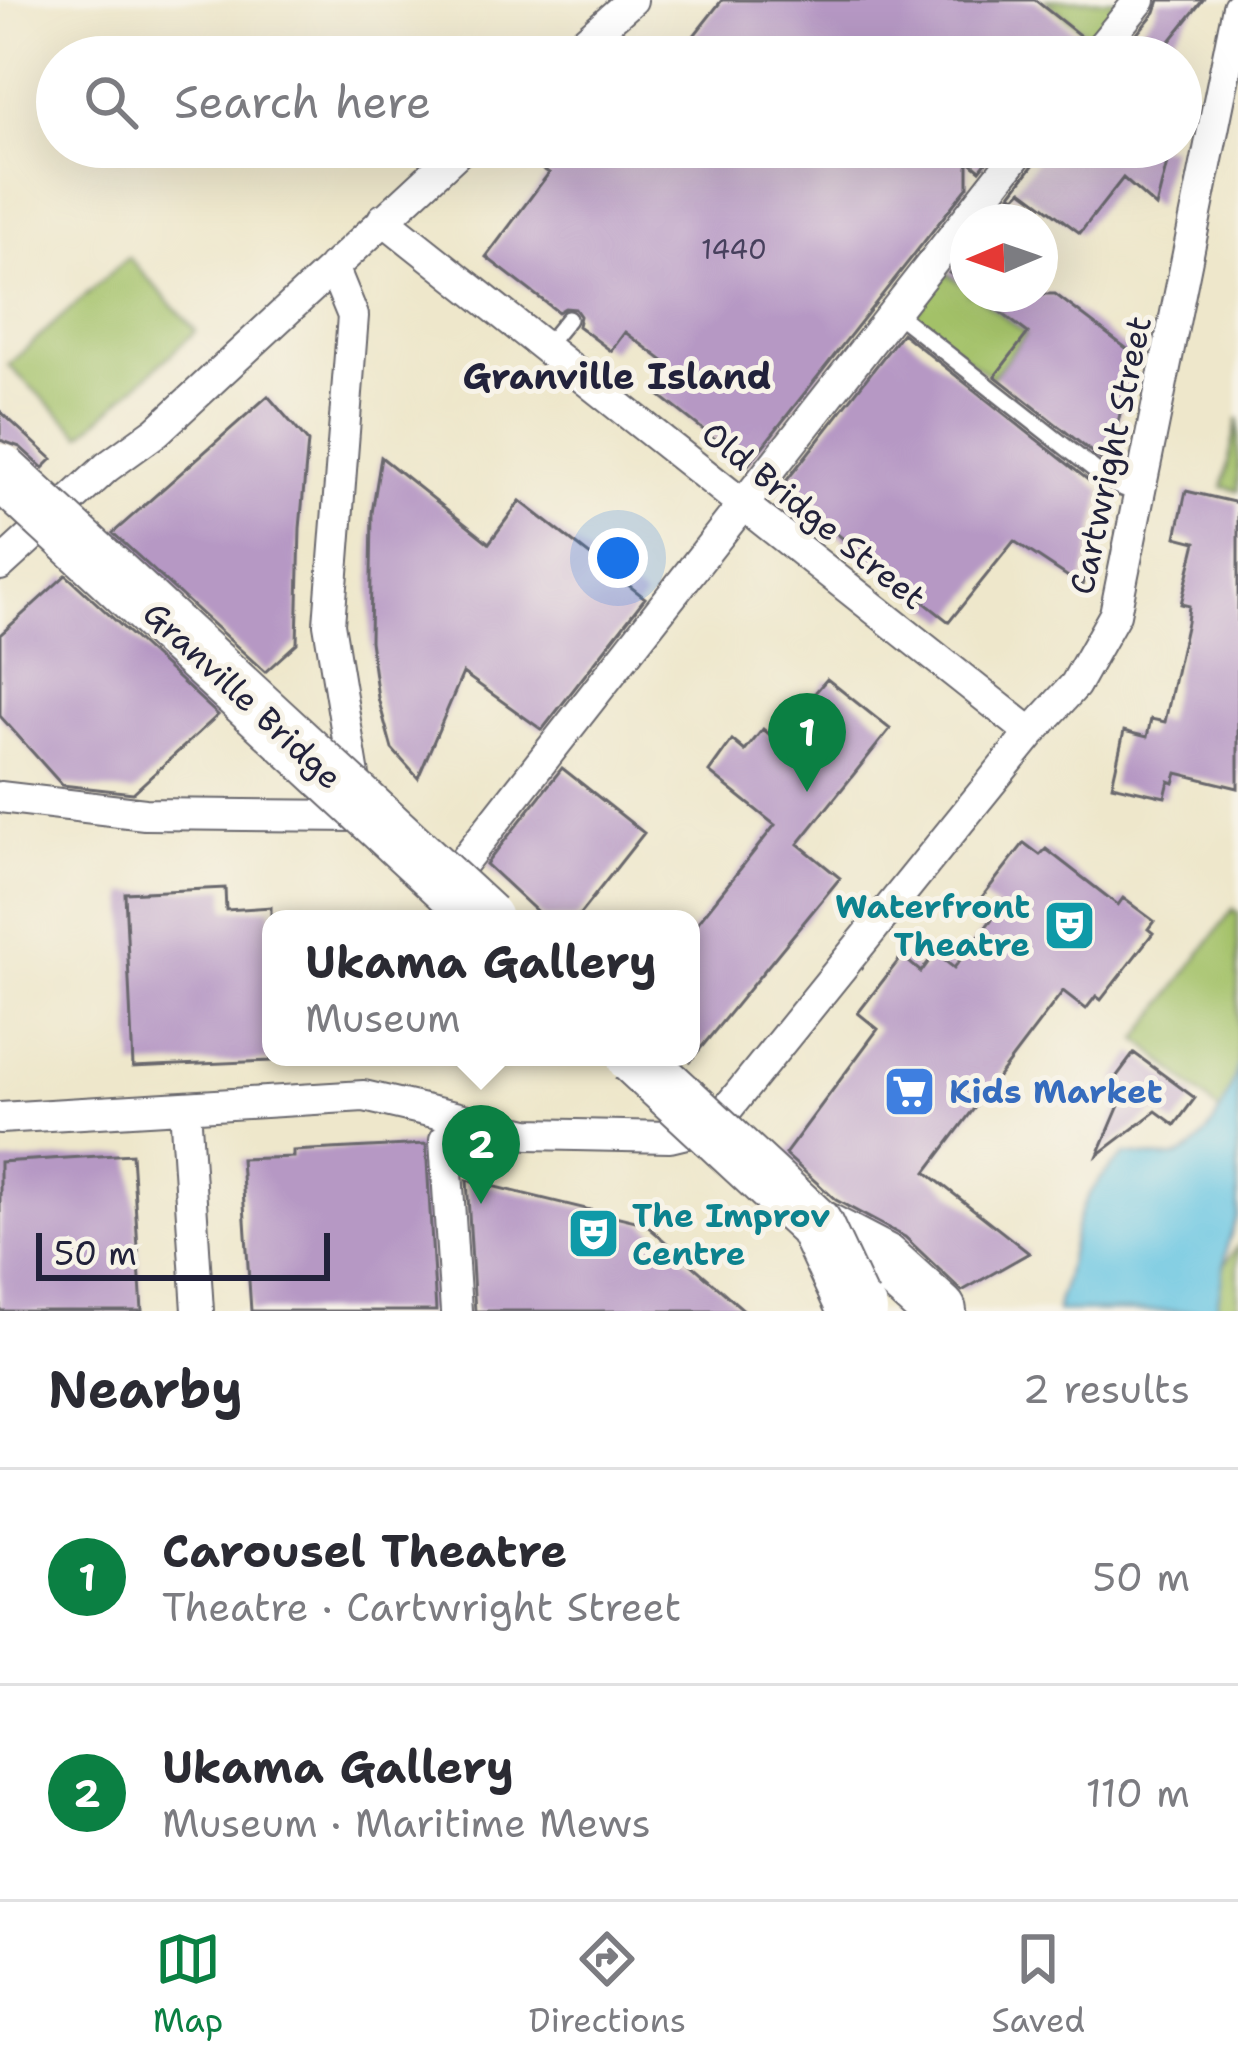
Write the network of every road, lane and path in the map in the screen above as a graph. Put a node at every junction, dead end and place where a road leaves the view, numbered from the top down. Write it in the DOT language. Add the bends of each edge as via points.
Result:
graph roads {
  1 [pos="632,0"];
  2 [pos="1140,0"];
  3 [pos="1238,7"];
  4 [pos="590,36"];
  5 [pos="1110,36"];
  6 [pos="1227,125"];
  7 [pos="439,168"];
  8 [pos="1007,168"];
  9 [pos="382,219"];
  10 [pos="333,267"];
  11 [pos="894,312"];
  12 [pos="568,319"];
  13 [pos="545,346"];
  14 [pos="0,471"];
  15 [pos="1140,494"];
  16 [pos="743,505"];
  17 [pos="0,565"];
  18 [pos="1031,734"];
  19 [pos="0,797"];
  20 [pos="360,816"];
  21 [pos="470,908"];
  22 [pos="632,1066"];
  23 [pos="644,1066"];
  24 [pos="185,1107"];
  25 [pos="0,1118"];
  26 [pos="707,1125"];
  27 [pos="615,1136"];
  28 [pos="446,1140"];
  29 [pos="728,1161"];
  30 [pos="815,1226"];
  31 [pos="198,1311"];
  32 [pos="456,1311"];
  33 [pos="860,1311"];
  34 [pos="892,1311"];
  35 [pos="939,1311"];
  1 -- 4 [label="street"];
  2 -- 5 [label="street"];
  3 -- 6 [label="street, Cartwright Street"];
  6 -- 15 [label="street, Cartwright Street"];
  7 -- 9 [label="street"];
  8 -- 11 [label="street"];
  9 -- 10 [label="street"];
  9 -- 13 [label="street, Old Bridge Street"];
  10 -- 17 [label="street"];
  10 -- 20 [label="street" via="353,316 329,624"];
  11 -- 15 [label="lane" via="1114,485"];
  11 -- 16 [label="street"];
  12 -- 13 [label="lane"];
  13 -- 16 [label="street, Old Bridge Street"];
  14 -- 21 [label="highway, Granville Bridge, bridge"];
  15 -- 18 [label="street, Cartwright Street" via="1114,614 1075,685"];
  16 -- 18 [label="street, Old Bridge Street"];
  16 -- 21 [label="street"];
  18 -- 26 [label="street, Cartwright Street"];
  19 -- 20 [label="street" via="145,814"];
  20 -- 21 [label="street"];
  22 -- 26 [label="street"];
  23 -- 30 [label="highway, bridge"];
  24 -- 25 [label="street"];
  24 -- 27 [label="street" via="364,1096 528,1134"];
  24 -- 31 [label="street"];
  26 -- 27 [label="street" via="670,1137"];
  26 -- 29 [label="street"];
  27 -- 29 [label="street"];
  28 -- 32 [label="street"];
  29 -- 34 [label="street"];
  30 -- 33 [label="highway, bridge"];
  30 -- 35 [label="highway" via="884,1262"];
}
